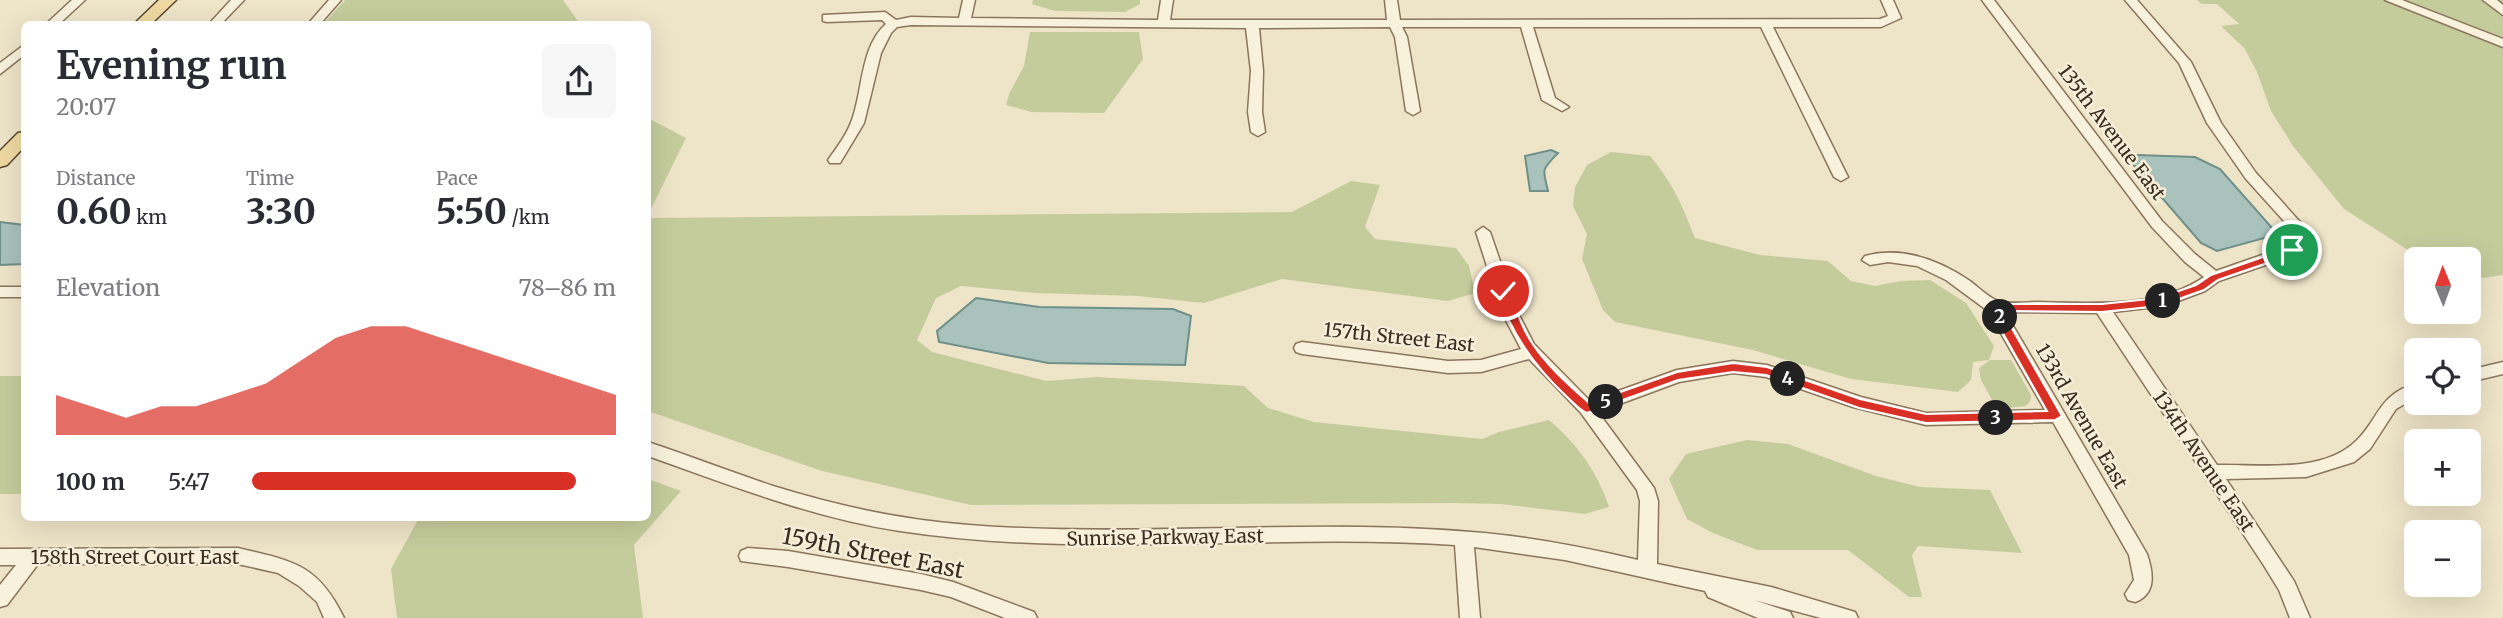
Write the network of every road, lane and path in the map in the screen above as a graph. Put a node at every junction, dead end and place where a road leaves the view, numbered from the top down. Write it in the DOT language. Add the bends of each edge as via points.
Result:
graph roads {
  1 [pos="79,0"];
  2 [pos="168,0"];
  3 [pos="239,0"];
  4 [pos="335,0"];
  5 [pos="885,0"];
  6 [pos="968,0"];
  7 [pos="1167,0"];
  8 [pos="1391,0"];
  9 [pos="1888,0"];
  10 [pos="1988,0"];
  11 [pos="2131,0"];
  12 [pos="2391,0"];
  13 [pos="2489,0"];
  14 [pos="2503,11"];
  15 [pos="827,18"];
  16 [pos="889,20"];
  17 [pos="55,21"];
  18 [pos="145,21"];
  19 [pos="218,21"];
  20 [pos="317,21"];
  21 [pos="964,22"];
  22 [pos="1164,22"];
  23 [pos="1394,23"];
  24 [pos="1765,23"];
  25 [pos="1252,24"];
  26 [pos="1525,24"];
  27 [pos="2503,43"];
  28 [pos="21,51"];
  29 [pos="0,70"];
  30 [pos="1562,107"];
  31 [pos="1413,111"];
  32 [pos="1258,132"];
  33 [pos="21,140"];
  34 [pos="835,160"];
  35 [pos="0,161"];
  36 [pos="1841,177"];
  37 [pos="1483,232"];
  38 [pos="1870,260"];
  39 [pos="2214,277"];
  40 [pos="0,292"];
  41 [pos="21,292"];
  42 [pos="1994,307"];
  43 [pos="2102,308"];
  44 [pos="1302,348"];
  45 [pos="1532,352"];
  46 [pos="2503,368"];
  47 [pos="2481,373"];
  48 [pos="2404,397"];
  49 [pos="1587,409"];
  50 [pos="2055,416"];
  51 [pos="651,450"];
  52 [pos="2212,472"];
  53 [pos="1464,538"];
  54 [pos="34,556"];
  55 [pos="748,556"];
  56 [pos="0,557"];
  57 [pos="1647,569"];
  58 [pos="1690,580"];
  59 [pos="2135,594"];
  60 [pos="0,599"];
  61 [pos="334,618"];
  62 [pos="1027,618"];
  63 [pos="1470,618"];
  64 [pos="1783,618"];
  65 [pos="1848,618"];
  66 [pos="2300,618"];
  1 -- 17 [label="street"];
  2 -- 18 [label="main road"];
  3 -- 19 [label="street"];
  4 -- 20 [label="street"];
  5 -- 16 [label="street"];
  6 -- 21 [label="street"];
  7 -- 22 [label="street"];
  8 -- 23 [label="street"];
  9 -- 24 [label="street" via="1895,15 1892,21"];
  10 -- 39 [label="street, 135th Avenue East" via="2157,224"];
  11 -- 39 [label="street" via="2185,62 2214,123 2244,166 2311,242"];
  12 -- 27 [label="street"];
  13 -- 14 [label="street"];
  15 -- 16 [label="street"];
  16 -- 21 [label="street"];
  16 -- 34 [label="street" via="855,131"];
  21 -- 22 [label="street"];
  22 -- 25 [label="street"];
  23 -- 25 [label="street"];
  23 -- 26 [label="street"];
  23 -- 31 [label="street" via="1401,37"];
  24 -- 26 [label="street"];
  24 -- 36 [label="street"];
  25 -- 32 [label="street"];
  26 -- 30 [label="street" via="1549,100"];
  28 -- 29 [label="street"];
  33 -- 35 [label="main road"];
  37 -- 45 [label="street" via="1510,313"];
  38 -- 42 [label="street, 133rd Avenue East" via="1899,258 1927,264 1967,285"];
  39 -- 43 [label="street" via="2173,298"];
  40 -- 41 [label="street"];
  42 -- 43 [label="street"];
  42 -- 50 [label="street, 133rd Avenue East"];
  43 -- 52 [label="street, 134th Avenue East"];
  44 -- 45 [label="street, 157th Street East" via="1448,367 1481,366"];
  45 -- 49 [label="street"];
  46 -- 47 [label="street"];
  48 -- 52 [label="street" via="2390,405 2364,444 2348,457 2306,470"];
  49 -- 50 [label="street" via="1677,376 1733,367 1767,371 1859,403 1926,419"];
  49 -- 57 [label="street" via="1645,488 1649,501"];
  50 -- 59 [label="street, 133rd Avenue East" via="2138,554 2145,579"];
  51 -- 53 [label="street, Sunrise Parkway East" via="820,507 955,531 1058,538"];
  52 -- 66 [label="street, 134th Avenue East" via="2287,587"];
  53 -- 57 [label="street, Sunrise Parkway East" via="1562,551"];
  53 -- 63 [label="street"];
  54 -- 56 [label="street, 158th Street Court East"];
  54 -- 60 [label="street"];
  54 -- 61 [label="street, 158th Street Court East" via="238,556 283,566 306,580 324,597"];
  55 -- 62 [label="street, 159th Street East" via="921,582"];
  57 -- 58 [label="street, Sunrise Parkway East"];
  58 -- 64 [label="street, Sunrise Parkway East"];
  58 -- 65 [label="street, Sunrise Parkway East" via="1761,593"];
}
